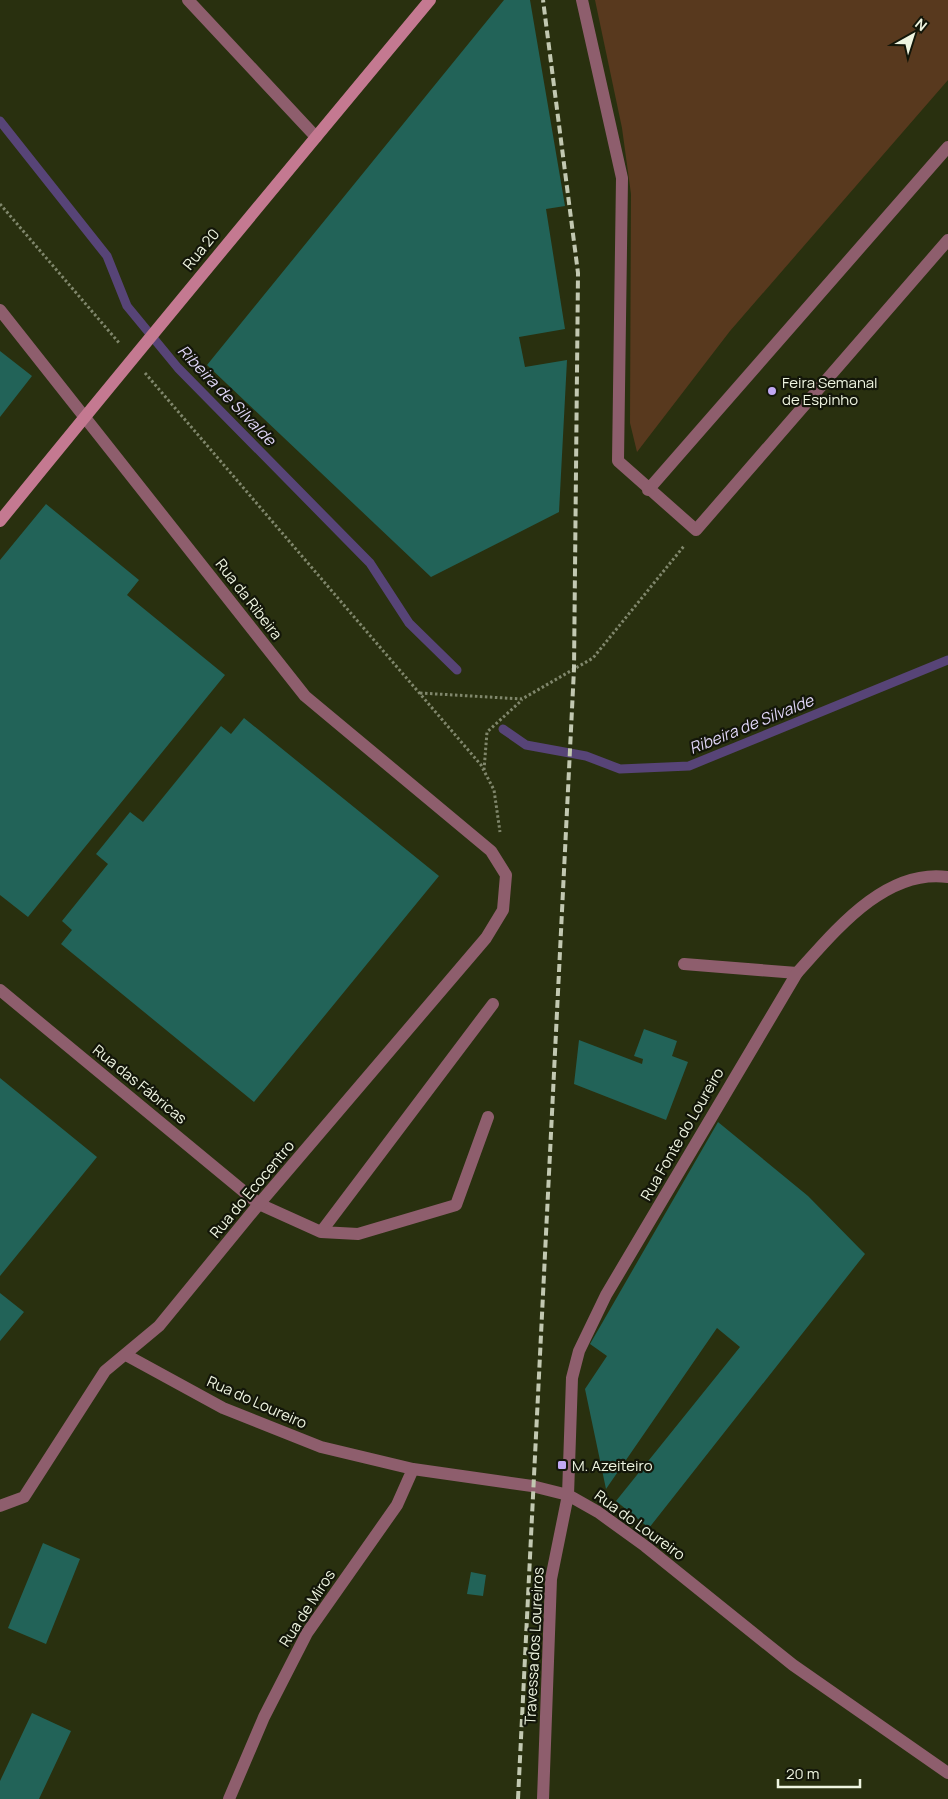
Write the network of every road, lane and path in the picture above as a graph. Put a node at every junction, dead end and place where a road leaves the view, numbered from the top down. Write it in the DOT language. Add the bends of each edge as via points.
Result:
graph roads {
  1 [pos="188,0"];
  2 [pos="430,0"];
  3 [pos="582,0"];
  4 [pos="316,136"];
  5 [pos="948,147"];
  6 [pos="0,204"];
  7 [pos="948,240"];
  8 [pos="0,310"];
  9 [pos="133,360"];
  10 [pos="85,416"];
  11 [pos="648,490"];
  12 [pos="0,521"];
  13 [pos="696,530"];
  14 [pos="419,693"];
  15 [pos="522,699"];
  16 [pos="484,772"];
  17 [pos="501,837"];
  18 [pos="506,875"];
  19 [pos="948,877"];
  20 [pos="684,964"];
  21 [pos="797,973"];
  22 [pos="0,990"];
  23 [pos="493,1004"];
  24 [pos="488,1117"];
  25 [pos="259,1204"];
  26 [pos="321,1232"];
  27 [pos="126,1355"];
  28 [pos="413,1469"];
  29 [pos="568,1495"];
  30 [pos="0,1506"];
  31 [pos="948,1773"];
  32 [pos="229,1799"];
  33 [pos="542,1799"];
  1 -- 4 [label="street"];
  2 -- 4 [label="main road, Rua 20"];
  3 -- 11 [label="street" via="622,178 618,461"];
  4 -- 9 [label="main road, Rua 20"];
  5 -- 11 [label="street"];
  6 -- 9 [label="path"];
  7 -- 13 [label="street"];
  8 -- 10 [label="street, Rua da Ribeira"];
  9 -- 10 [label="main road, Rua 20"];
  9 -- 14 [label="path"];
  10 -- 12 [label="main road, Rua 20"];
  10 -- 18 [label="street, Rua da Ribeira" via="304,696 491,851"];
  11 -- 13 [label="street"];
  13 -- 15 [label="path" via="593,658"];
  14 -- 15 [label="path"];
  14 -- 16 [label="path"];
  15 -- 16 [label="path" via="487,732"];
  16 -- 17 [label="path" via="494,790"];
  18 -- 25 [label="street, Rua do Ecocentro" via="503,910 486,938"];
  19 -- 21 [label="street, Rua Fonte do Loureiro" via="908,880 874,897 830,936"];
  20 -- 21 [label="street"];
  21 -- 29 [label="street, Rua Fonte do Loureiro" via="606,1295 579,1351 572,1378"];
  22 -- 25 [label="street, Rua das Fábricas"];
  23 -- 26 [label="street"];
  24 -- 26 [label="street" via="456,1205 358,1234"];
  25 -- 26 [label="street, Rua das Fábricas"];
  25 -- 27 [label="street, Rua do Ecocentro" via="160,1326"];
  27 -- 28 [label="street, Rua do Loureiro" via="223,1408 277,1430 321,1447"];
  27 -- 30 [label="street, Rua do Ecocentro" via="105,1371 24,1497"];
  28 -- 29 [label="street, Rua do Loureiro" via="532,1486"];
  28 -- 32 [label="street, Rua de Miros" via="397,1505 307,1632 264,1717"];
  29 -- 31 [label="street, Rua do Loureiro" via="645,1546 793,1665"];
  29 -- 33 [label="street, Travessa dos Loureiros" via="551,1579"];
}
